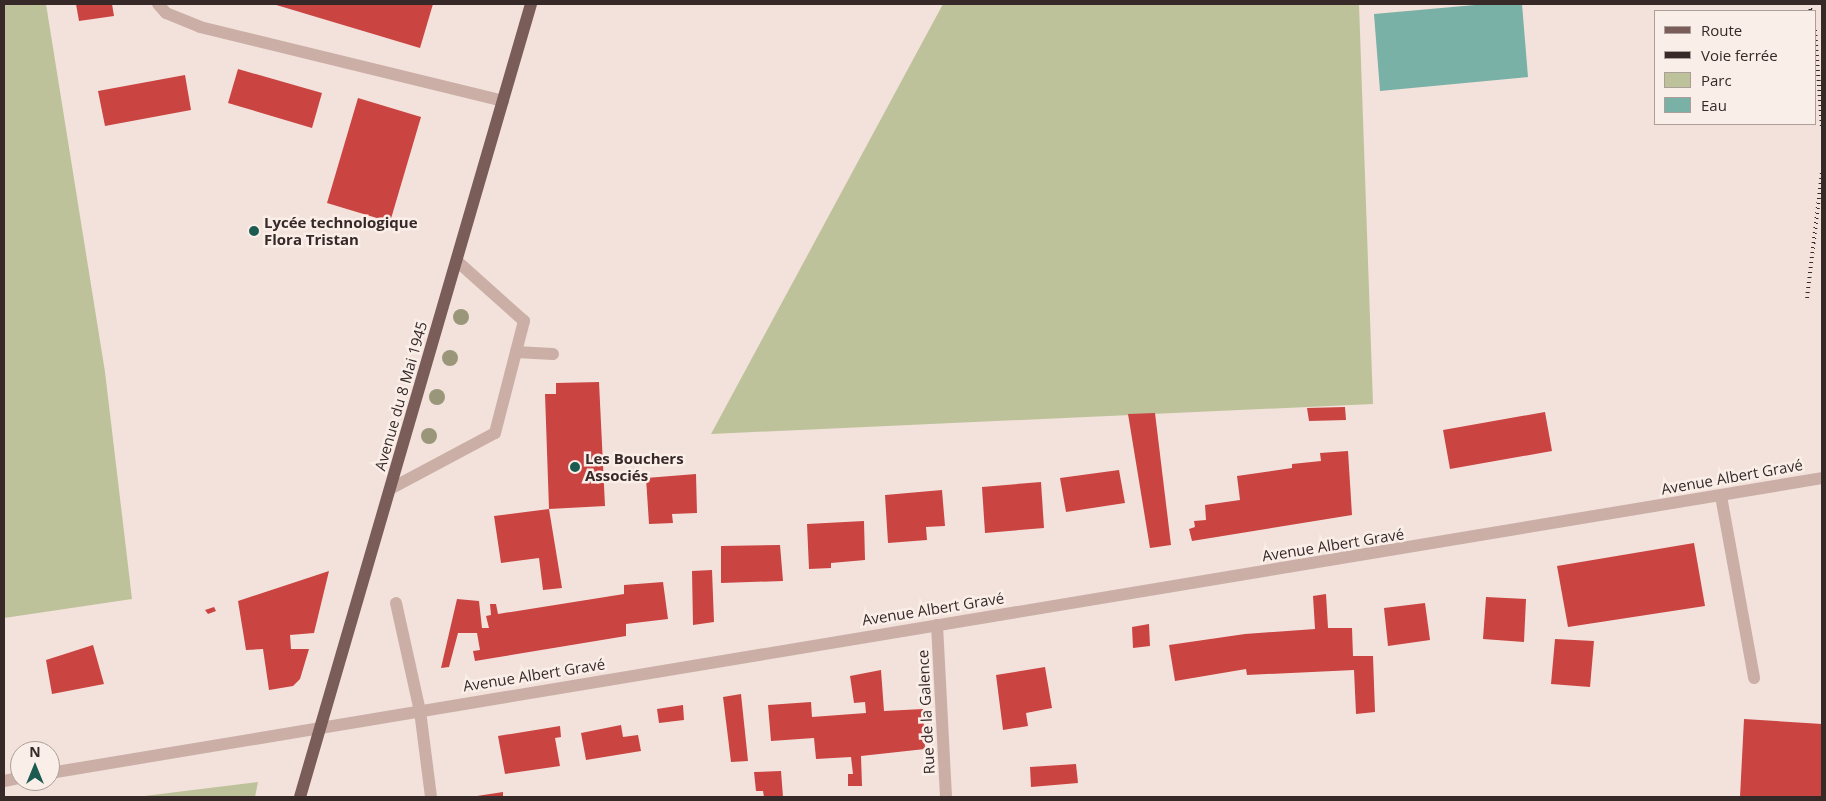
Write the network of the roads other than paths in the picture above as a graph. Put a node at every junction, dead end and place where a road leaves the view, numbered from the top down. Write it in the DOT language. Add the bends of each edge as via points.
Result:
graph roads {
  1 [pos="158,4"];
  2 [pos="531,4"];
  3 [pos="503,101"];
  4 [pos="457,261"];
  5 [pos="516,352"];
  6 [pos="553,354"];
  7 [pos="1822,478"];
  8 [pos="390,489"];
  9 [pos="1720,496"];
  10 [pos="396,603"];
  11 [pos="937,625"];
  12 [pos="1754,678"];
  13 [pos="420,711"];
  14 [pos="321,728"];
  15 [pos="60,772"];
  16 [pos="300,797"];
  17 [pos="432,797"];
  18 [pos="946,797"];
  1 -- 3 [label="street" via="166,12 200,28"];
  2 -- 3 [label="main road, Avenue du 8 Mai 1945"];
  3 -- 4 [label="main road, Avenue du 8 Mai 1945"];
  4 -- 5 [label="street" via="524,321"];
  4 -- 8 [label="main road, Avenue du 8 Mai 1945"];
  5 -- 6 [label="street"];
  5 -- 8 [label="street" via="495,433"];
  7 -- 9 [label="street, Avenue Albert Gravé"];
  8 -- 14 [label="main road, Avenue du 8 Mai 1945"];
  9 -- 11 [label="street, Avenue Albert Gravé"];
  9 -- 12 [label="street"];
  10 -- 13 [label="street"];
  11 -- 13 [label="street, Avenue Albert Gravé"];
  11 -- 18 [label="street, Rue de la Galence"];
  13 -- 14 [label="street, Avenue Albert Gravé"];
  13 -- 17 [label="street"];
  14 -- 15 [label="street, Avenue Albert Gravé"];
  14 -- 16 [label="main road, Avenue du 8 Mai 1945"];
}
